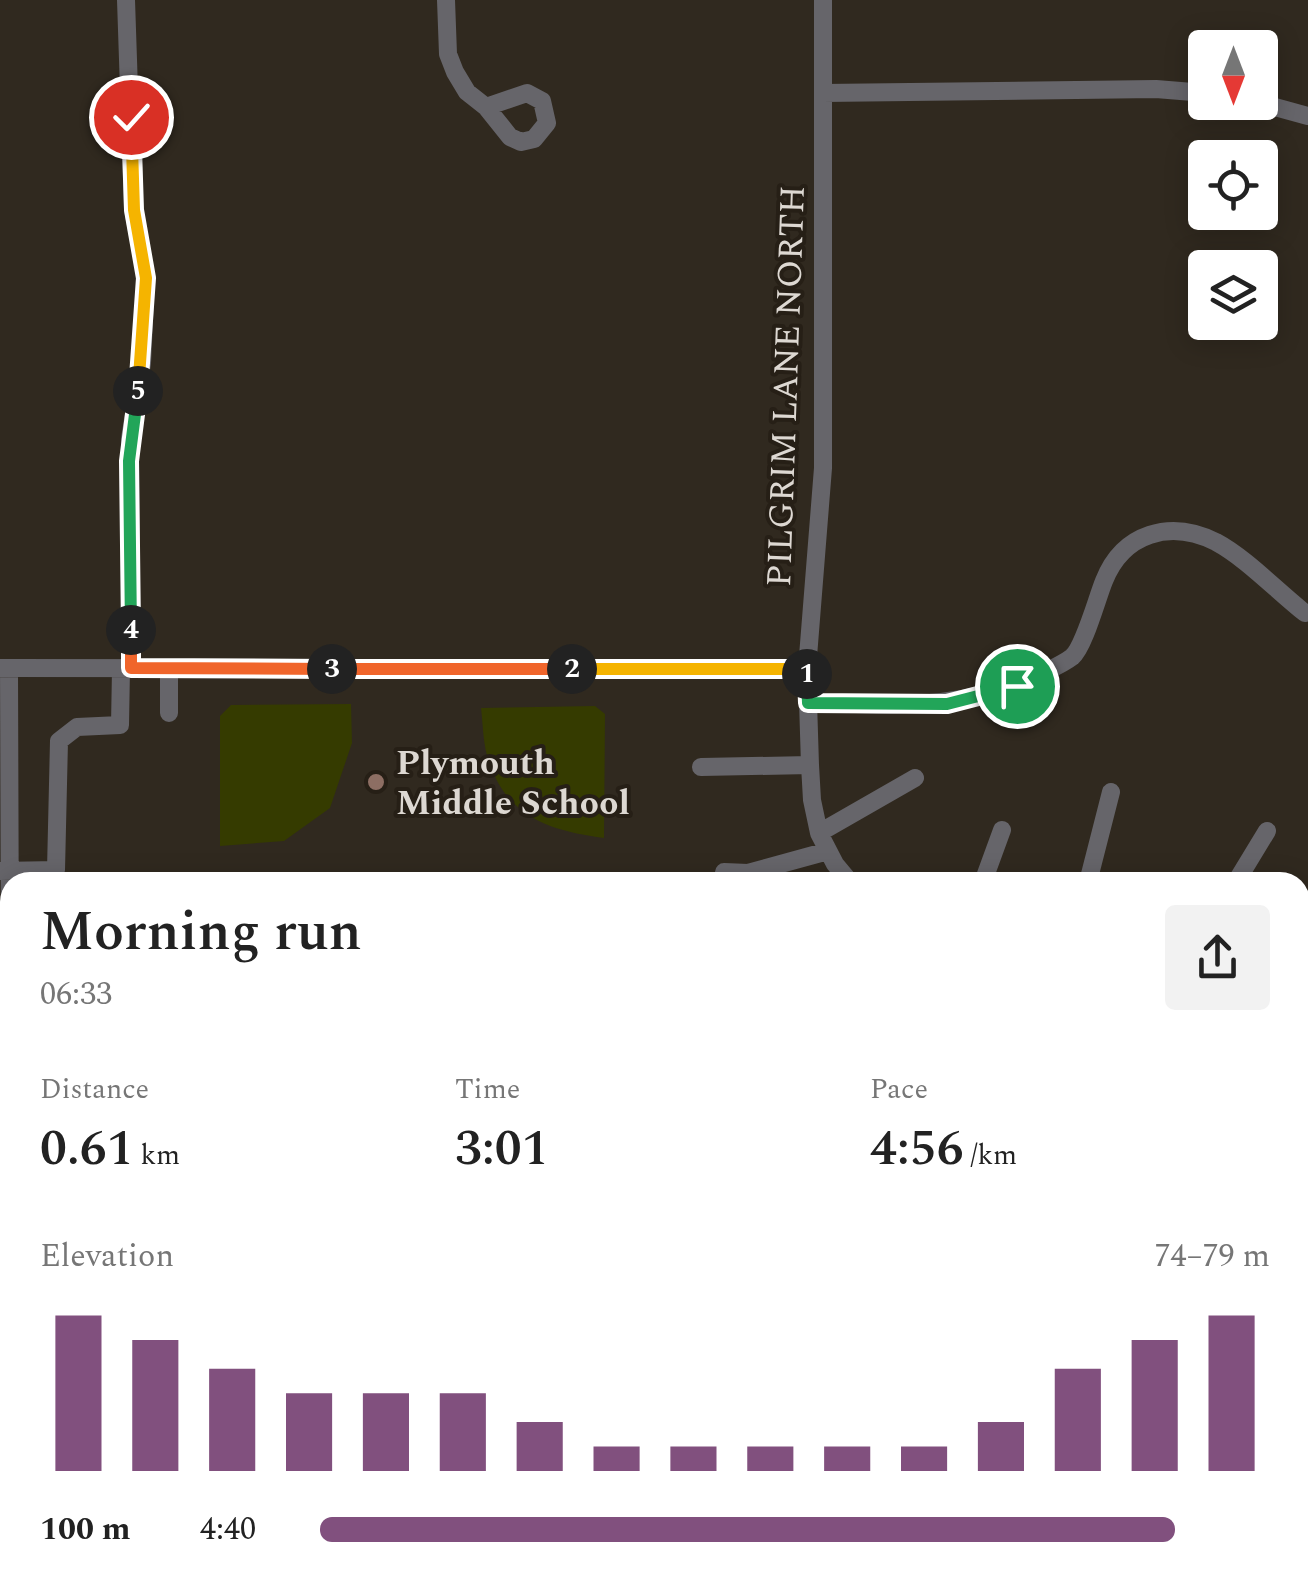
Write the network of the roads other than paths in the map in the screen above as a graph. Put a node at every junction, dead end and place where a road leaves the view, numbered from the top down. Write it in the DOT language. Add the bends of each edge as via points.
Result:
graph roads {
  1 [pos="126,0"];
  2 [pos="446,0"];
  3 [pos="823,0"];
  4 [pos="824,92"];
  5 [pos="1188,92"];
  6 [pos="486,107"];
  7 [pos="1278,108"];
  8 [pos="1308,116"];
  9 [pos="1305,613"];
  10 [pos="4,668"];
  11 [pos="126,668"];
  12 [pos="169,668"];
  13 [pos="807,669"];
  14 [pos="808,703"];
  15 [pos="170,713"];
  16 [pos="810,765"];
  17 [pos="701,767"];
  18 [pos="915,778"];
  19 [pos="1111,792"];
  20 [pos="1002,830"];
  21 [pos="1267,831"];
  22 [pos="819,833"];
  23 [pos="828,850"];
  24 [pos="5,871"];
  25 [pos="751,872"];
  26 [pos="840,872"];
  27 [pos="987,872"];
  28 [pos="1091,872"];
  29 [pos="1242,872"];
  1 -- 11 [label="street" via="134,210 146,278 130,439"];
  2 -- 6 [label="street" via="448,54 467,92"];
  3 -- 4 [label="street, PILGRIM LANE NORTH"];
  4 -- 5 [label="street"];
  4 -- 13 [label="street, PILGRIM LANE NORTH" via="822,468"];
  7 -- 8 [label="street"];
  9 -- 14 [label="street" via="1215,542 1191,533 1147,533 1111,564 1075,655 1017,686 947,704"];
  10 -- 11 [label="street"];
  10 -- 24 [label="street"];
  11 -- 12 [label="street"];
  11 -- 24 [label="street" via="120,726 77,726 60,741 56,870"];
  12 -- 13 [label="street"];
  12 -- 15 [label="street"];
  13 -- 14 [label="street, PILGRIM LANE NORTH"];
  14 -- 16 [label="street, PILGRIM LANE NORTH"];
  16 -- 17 [label="street"];
  16 -- 22 [label="street, PILGRIM LANE NORTH"];
  18 -- 22 [label="street"];
  19 -- 28 [label="street"];
  20 -- 27 [label="street"];
  21 -- 29 [label="street"];
  22 -- 23 [label="street, PILGRIM LANE NORTH"];
  23 -- 25 [label="street"];
  23 -- 26 [label="street, PILGRIM LANE NORTH"];
}
